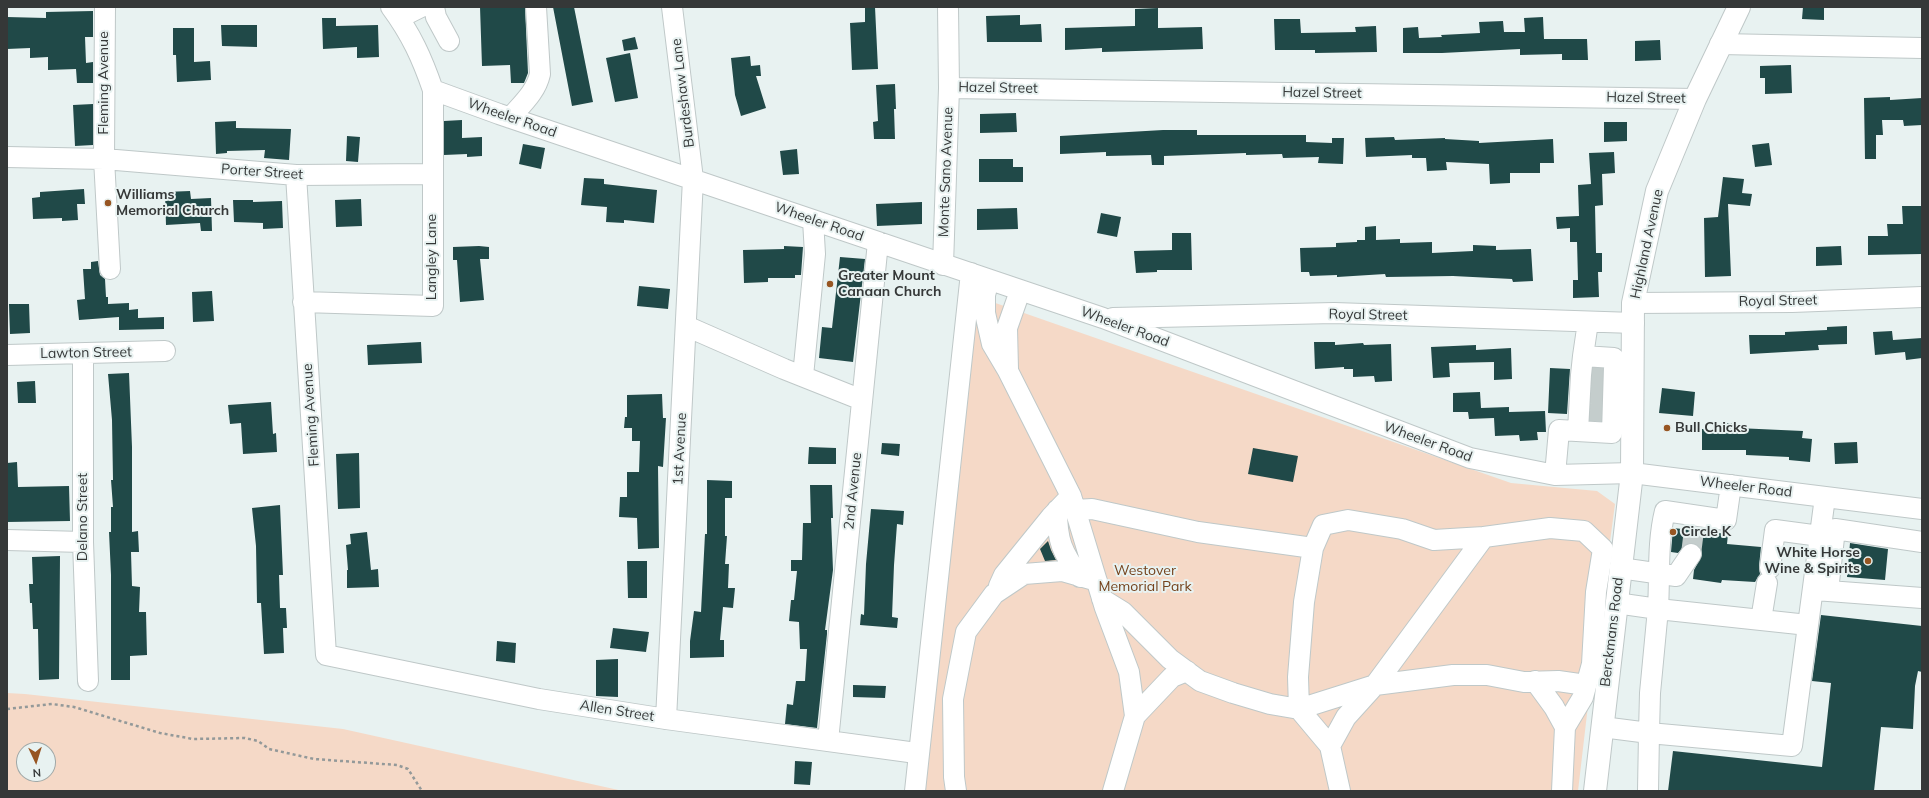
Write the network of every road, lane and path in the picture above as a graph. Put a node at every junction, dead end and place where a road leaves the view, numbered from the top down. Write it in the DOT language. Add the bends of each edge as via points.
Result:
graph roads {
  1 [pos="105,7"];
  2 [pos="421,7"];
  3 [pos="434,7"];
  4 [pos="536,7"];
  5 [pos="672,7"];
  6 [pos="948,7"];
  7 [pos="1739,7"];
  8 [pos="395,13"];
  9 [pos="449,41"];
  10 [pos="1720,44"];
  11 [pos="1922,48"];
  12 [pos="949,88"];
  13 [pos="433,90"];
  14 [pos="1695,99"];
  15 [pos="510,118"];
  16 [pos="7,158"];
  17 [pos="104,159"];
  18 [pos="432,174"];
  19 [pos="296,175"];
  20 [pos="693,178"];
  21 [pos="813,220"];
  22 [pos="878,242"];
  23 [pos="943,265"];
  24 [pos="110,269"];
  25 [pos="980,276"];
  26 [pos="1020,291"];
  27 [pos="1922,297"];
  28 [pos="303,302"];
  29 [pos="1634,313"];
  30 [pos="1103,318"];
  31 [pos="1588,322"];
  32 [pos="686,326"];
  33 [pos="165,351"];
  34 [pos="83,354"];
  35 [pos="7,355"];
  36 [pos="1008,371"];
  37 [pos="803,376"];
  38 [pos="1599,388"];
  39 [pos="862,400"];
  40 [pos="1578,431"];
  41 [pos="1632,473"];
  42 [pos="1555,475"];
  43 [pos="1681,479"];
  44 [pos="1731,485"];
  45 [pos="1826,497"];
  46 [pos="1068,505"];
  47 [pos="1922,509"];
  48 [pos="1685,522"];
  49 [pos="1820,536"];
  50 [pos="1484,537"];
  51 [pos="7,540"];
  52 [pos="83,542"];
  53 [pos="1922,542"];
  54 [pos="1313,548"];
  55 [pos="1685,554"];
  56 [pos="1620,568"];
  57 [pos="1668,575"];
  58 [pos="1093,586"];
  59 [pos="1820,591"];
  60 [pos="994,594"];
  61 [pos="1922,598"];
  62 [pos="1616,603"];
  63 [pos="1658,609"];
  64 [pos="1761,620"];
  65 [pos="1808,625"];
  66 [pos="326,655"];
  67 [pos="1186,671"];
  68 [pos="88,681"];
  69 [pos="1535,681"];
  70 [pos="1586,685"];
  71 [pos="1376,686"];
  72 [pos="7,709"];
  73 [pos="1299,709"];
  74 [pos="1135,716"];
  75 [pos="666,719"];
  76 [pos="1564,727"];
  77 [pos="1602,727"];
  78 [pos="1649,733"];
  79 [pos="828,741"];
  80 [pos="1330,746"];
  81 [pos="909,752"];
  82 [pos="422,791"];
  83 [pos="915,791"];
  84 [pos="956,791"];
  85 [pos="1114,791"];
  86 [pos="1340,791"];
  87 [pos="1562,791"];
  88 [pos="1595,791"];
  89 [pos="1648,791"];
  1 -- 17 [label="street, Fleming Avenue"];
  2 -- 8 [label="street"];
  3 -- 9 [label="street" via="436,17"];
  4 -- 15 [label="street" via="540,74 538,84"];
  5 -- 20 [label="street, Burdeshaw Lane"];
  6 -- 12 [label="street, Monte Sano Avenue"];
  7 -- 10 [label="main road, Highland Avenue"];
  8 -- 13 [label="street" via="422,58"];
  10 -- 11 [label="street"];
  10 -- 14 [label="main road, Highland Avenue"];
  12 -- 14 [label="street, Hazel Street"];
  12 -- 23 [label="street, Monte Sano Avenue"];
  13 -- 15 [label="street, Wheeler Road"];
  13 -- 18 [label="street"];
  14 -- 29 [label="main road, Highland Avenue" via="1657,191"];
  15 -- 20 [label="street, Wheeler Road"];
  16 -- 17 [label="street, Porter Street"];
  17 -- 19 [label="street, Porter Street"];
  17 -- 24 [label="street, Fleming Avenue"];
  18 -- 19 [label="street, Porter Street"];
  18 -- 28 [label="street, Langley Lane" via="433,306"];
  19 -- 28 [label="street, Fleming Avenue"];
  20 -- 21 [label="street, Wheeler Road"];
  20 -- 32 [label="street, 1st Avenue"];
  21 -- 22 [label="street, Wheeler Road"];
  21 -- 37 [label="street" via="815,254"];
  22 -- 23 [label="street, Wheeler Road"];
  22 -- 39 [label="street, 2nd Avenue"];
  23 -- 25 [label="street, Wheeler Road"];
  25 -- 26 [label="street, Wheeler Road"];
  25 -- 36 [label="street" via="992,344"];
  25 -- 83 [label="street"];
  26 -- 30 [label="street, Wheeler Road"];
  26 -- 36 [label="street" via="1007,328"];
  27 -- 29 [label="street, Royal Street" via="1792,302"];
  28 -- 66 [label="street, Fleming Avenue"];
  29 -- 31 [label="street, Royal Street"];
  29 -- 38 [label="main road, Highland Avenue"];
  30 -- 31 [label="street, Royal Street" via="1334,313"];
  30 -- 42 [label="street, Wheeler Road" via="1470,458"];
  31 -- 38 [label="street"];
  32 -- 37 [label="street"];
  32 -- 75 [label="street, 1st Avenue"];
  33 -- 34 [label="street, Lawton Street"];
  34 -- 35 [label="street, Lawton Street"];
  34 -- 52 [label="street, Delano Street"];
  36 -- 46 [label="street"];
  37 -- 39 [label="street"];
  38 -- 40 [label="street"];
  38 -- 40 [label="street" via="1612,433"];
  38 -- 41 [label="main road, Highland Avenue"];
  39 -- 79 [label="street, 2nd Avenue"];
  40 -- 42 [label="street" via="1559,430"];
  41 -- 42 [label="street, Wheeler Road"];
  41 -- 43 [label="street, Wheeler Road"];
  41 -- 56 [label="main road, Berckmans Road"];
  43 -- 44 [label="street, Wheeler Road"];
  43 -- 48 [label="street"];
  44 -- 45 [label="street, Wheeler Road"];
  44 -- 48 [label="street" via="1726,520"];
  45 -- 47 [label="street, Wheeler Road"];
  45 -- 49 [label="street"];
  46 -- 54 [label="street" via="1198,532"];
  46 -- 58 [label="street"];
  46 -- 60 [label="street" via="1004,575"];
  48 -- 57 [label="street" via="1665,511 1659,550"];
  49 -- 59 [label="street"];
  49 -- 64 [label="street" via="1775,530"];
  50 -- 54 [label="street" via="1434,540 1402,529 1348,520 1323,525"];
  50 -- 70 [label="street" via="1550,528 1584,531 1603,549 1596,592 1592,664"];
  50 -- 71 [label="street"];
  51 -- 52 [label="street"];
  52 -- 68 [label="street, Delano Street"];
  53 -- 59 [label="street" via="1835,529"];
  54 -- 73 [label="street" via="1304,602 1298,669"];
  55 -- 57 [label="street"];
  56 -- 57 [label="street"];
  56 -- 62 [label="main road, Berckmans Road"];
  57 -- 63 [label="street"];
  58 -- 60 [label="street" via="1062,571 1024,574"];
  58 -- 67 [label="street"];
  58 -- 74 [label="street" via="1129,672"];
  59 -- 61 [label="street"];
  59 -- 65 [label="street"];
  60 -- 84 [label="street" via="966,632 953,699"];
  62 -- 63 [label="street"];
  62 -- 77 [label="main road, Berckmans Road"];
  63 -- 64 [label="street"];
  63 -- 78 [label="street"];
  64 -- 65 [label="street"];
  65 -- 78 [label="street" via="1792,746"];
  66 -- 75 [label="street, Allen Street" via="539,699"];
  67 -- 73 [label="street" via="1200,681 1233,693"];
  67 -- 74 [label="street" via="1172,676"];
  69 -- 70 [label="street"];
  69 -- 71 [label="street" via="1524,682 1487,675 1453,675"];
  69 -- 76 [label="street" via="1554,707"];
  70 -- 76 [label="street" via="1583,697"];
  71 -- 73 [label="street"];
  71 -- 80 [label="street" via="1346,717"];
  72 -- 82 [label="path" via="52,704 74,707 160,733 193,738 245,738 258,741 269,749 314,759 397,765 408,769"];
  73 -- 80 [label="street"];
  74 -- 85 [label="street"];
  75 -- 79 [label="street, Allen Street"];
  76 -- 87 [label="street"];
  77 -- 78 [label="street"];
  77 -- 88 [label="main road, Berckmans Road"];
  78 -- 89 [label="street"];
  79 -- 81 [label="street, Allen Street"];
  80 -- 86 [label="street"];
}
